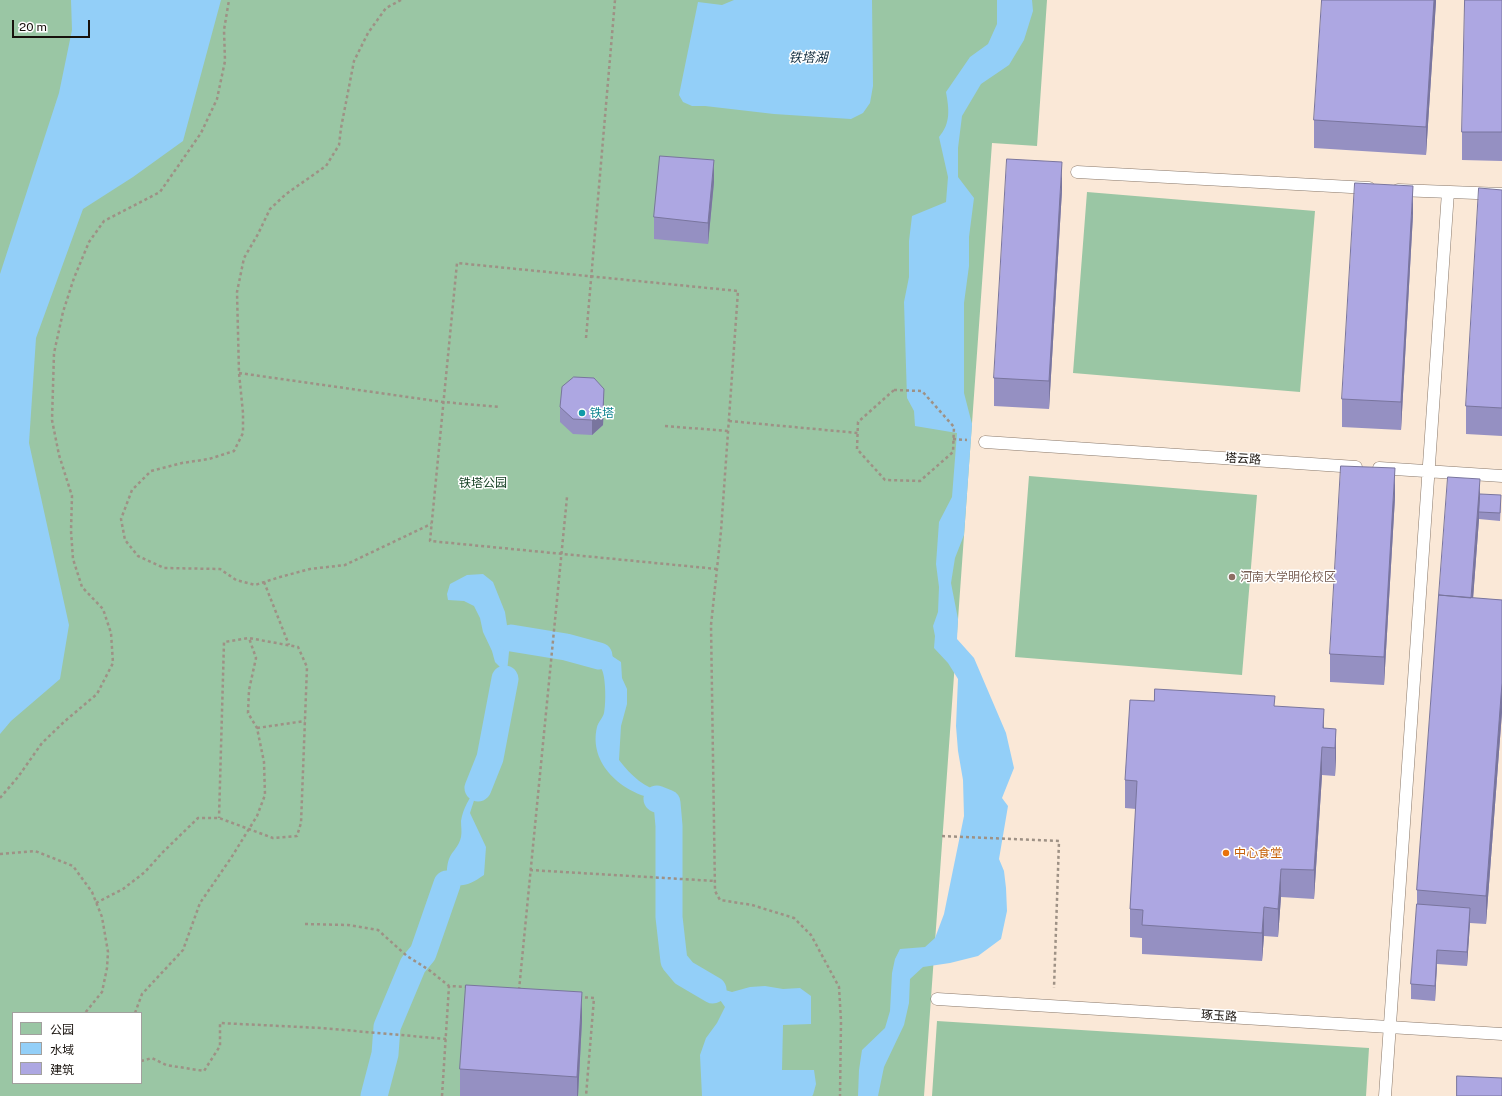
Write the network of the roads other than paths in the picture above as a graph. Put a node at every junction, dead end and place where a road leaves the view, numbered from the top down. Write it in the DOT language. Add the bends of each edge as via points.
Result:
graph roads {
  1 [pos="1077,172"];
  2 [pos="1448,192"];
  3 [pos="1502,194"];
  4 [pos="984,442"];
  5 [pos="1429,471"];
  6 [pos="1502,476"];
  7 [pos="937,999"];
  8 [pos="1390,1027"];
  9 [pos="1502,1034"];
  10 [pos="1385,1096"];
  1 -- 2 [label="lane"];
  2 -- 3 [label="lane"];
  2 -- 5 [label="lane"];
  4 -- 5 [label="lane, 塔云路"];
  5 -- 6 [label="lane, 塔云路"];
  5 -- 8 [label="lane"];
  7 -- 8 [label="lane, 琢玉路"];
  8 -- 9 [label="lane, 琢玉路"];
  8 -- 10 [label="lane"];
}
